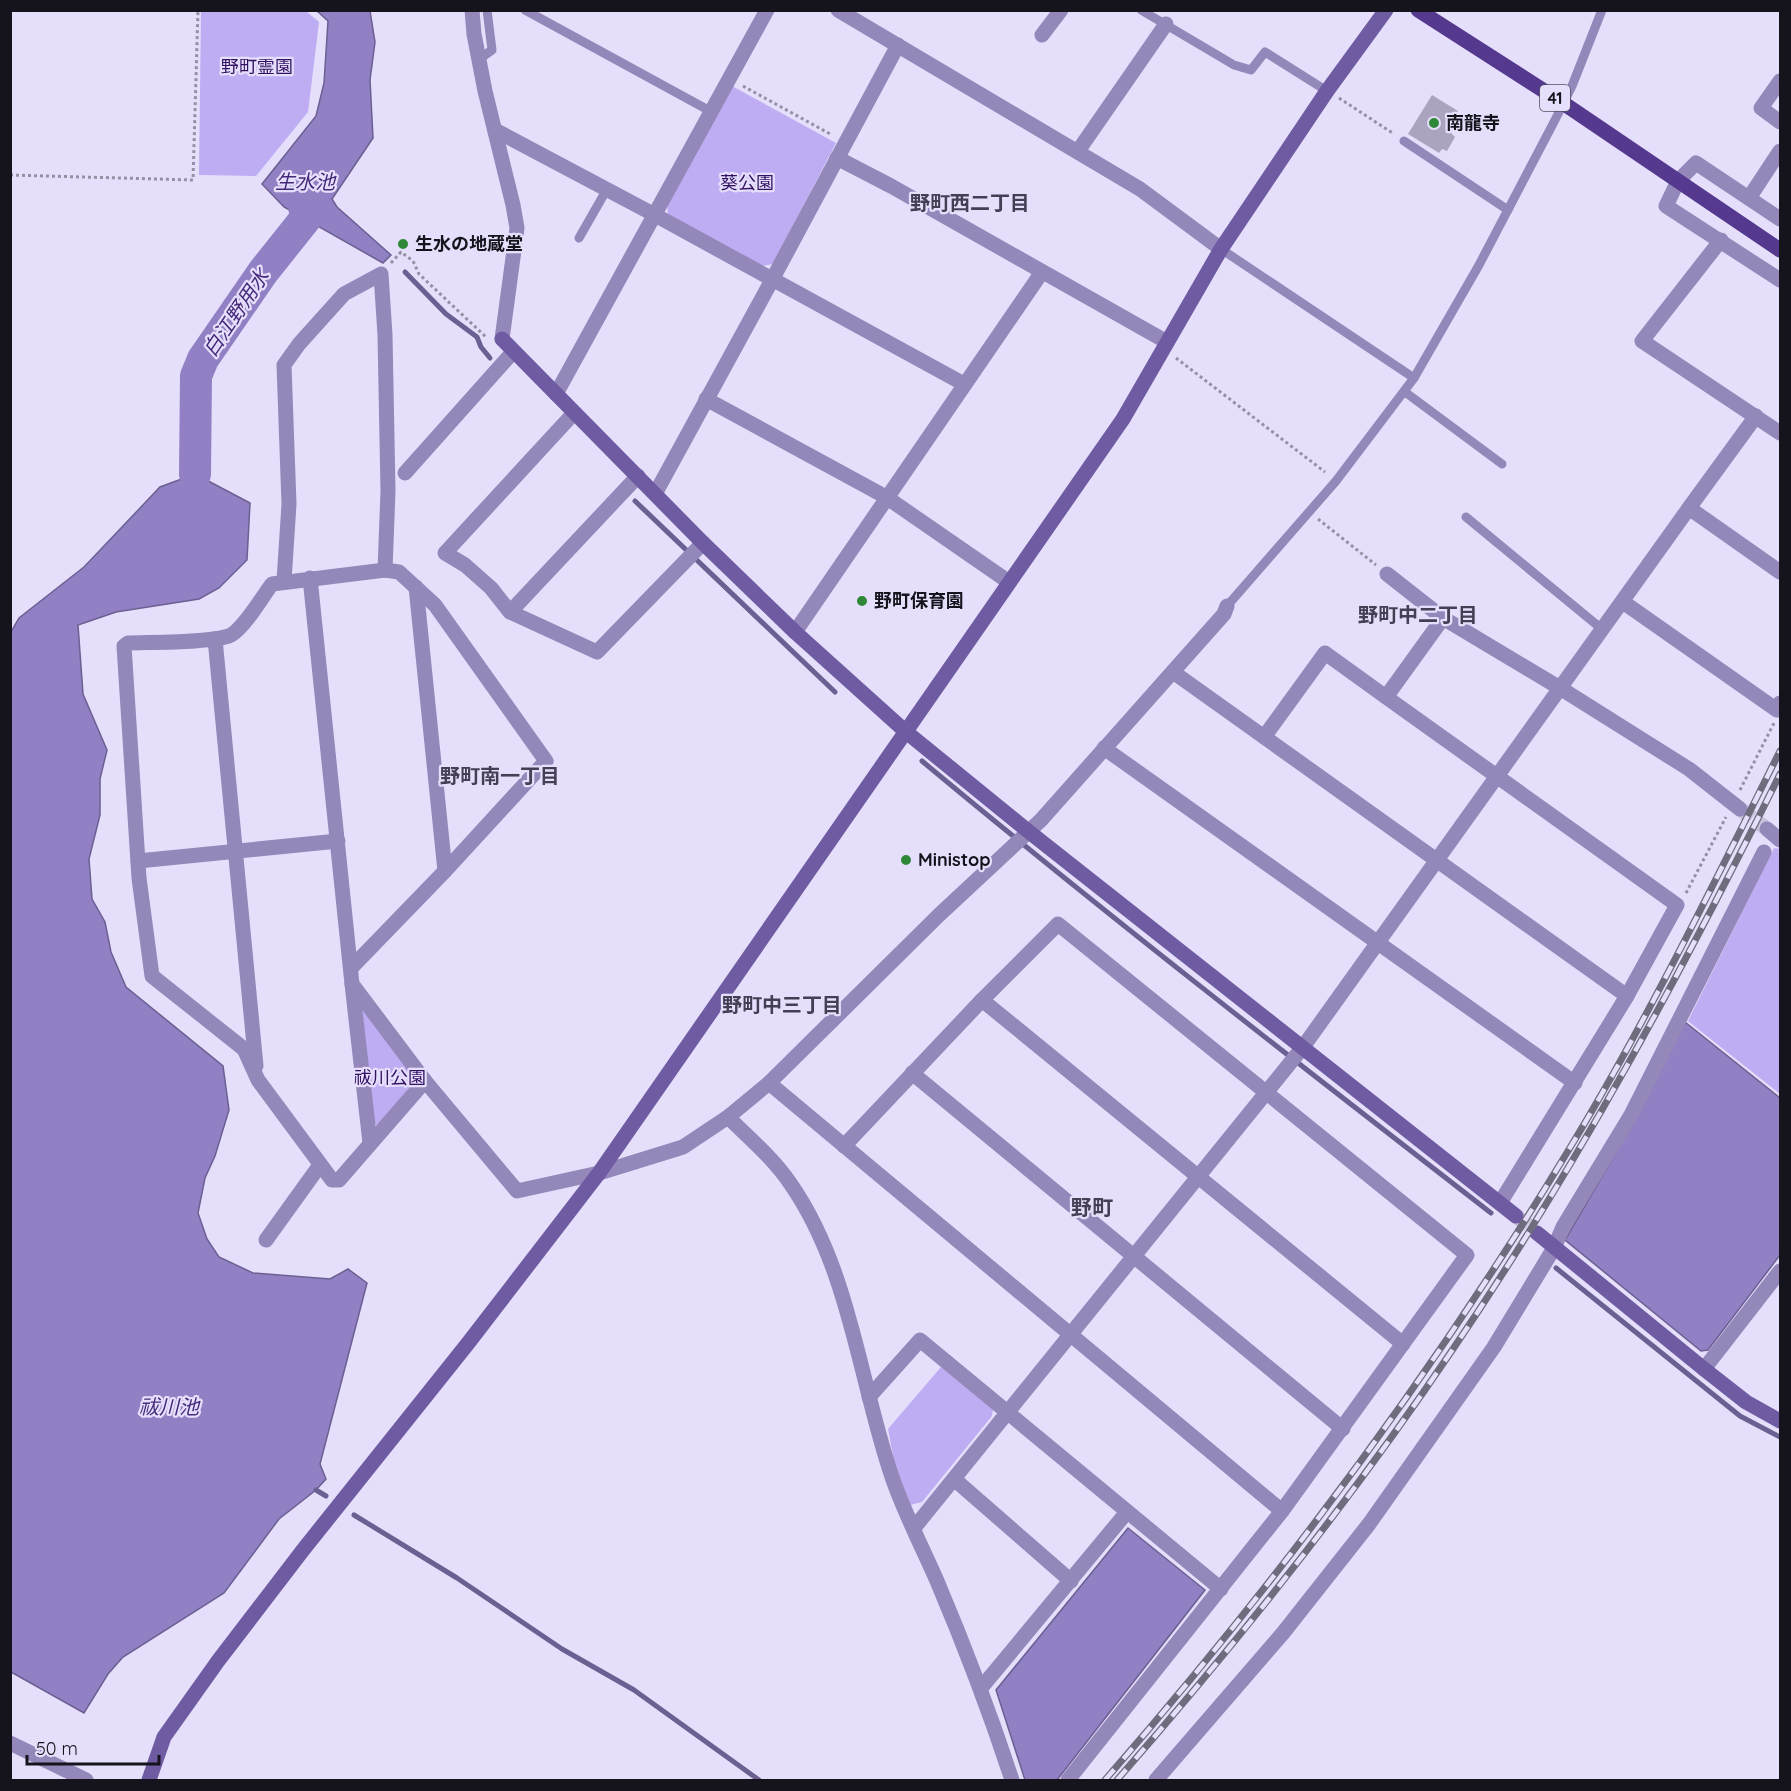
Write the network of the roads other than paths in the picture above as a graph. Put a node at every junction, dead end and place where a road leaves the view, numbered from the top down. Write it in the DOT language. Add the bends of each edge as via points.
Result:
graph roads {
  1 [pos="472,10"];
  2 [pos="487,10"];
  3 [pos="525,10"];
  4 [pos="767,10"];
  5 [pos="838,10"];
  6 [pos="1061,10"];
  7 [pos="1141,10"];
  8 [pos="1386,10"];
  9 [pos="1418,10"];
  10 [pos="1602,10"];
  11 [pos="1166,24"];
  12 [pos="1042,35"];
  13 [pos="898,45"];
  14 [pos="478,60"];
  15 [pos="1780,81"];
  16 [pos="1327,91"];
  17 [pos="1563,103"];
  18 [pos="710,111"];
  19 [pos="1780,122"];
  20 [pos="495,130"];
  21 [pos="1404,141"];
  22 [pos="1078,151"];
  23 [pos="1780,151"];
  24 [pos="837,158"];
  25 [pos="1684,185"];
  26 [pos="607,189"];
  27 [pos="1749,198"];
  28 [pos="1508,210"];
  29 [pos="655,215"];
  30 [pos="1780,219"];
  31 [pos="579,238"];
  32 [pos="1721,240"];
  33 [pos="1221,249"];
  34 [pos="1780,250"];
  35 [pos="1042,272"];
  36 [pos="772,280"];
  37 [pos="1780,280"];
  38 [pos="1165,346"];
  39 [pos="513,352"];
  40 [pos="1414,378"];
  41 [pos="964,384"];
  42 [pos="1405,392"];
  43 [pos="556,394"];
  44 [pos="706,399"];
  45 [pos="574,413"];
  46 [pos="1756,416"];
  47 [pos="1780,433"];
  48 [pos="1502,464"];
  49 [pos="405,473"];
  50 [pos="638,476"];
  51 [pos="654,494"];
  52 [pos="886,497"];
  53 [pos="1689,508"];
  54 [pos="1466,517"];
  55 [pos="701,545"];
  56 [pos="385,570"];
  57 [pos="1780,572"];
  58 [pos="1387,574"];
  59 [pos="310,578"];
  60 [pos="284,581"];
  61 [pos="1009,582"];
  62 [pos="416,587"];
  63 [pos="1623,602"];
  64 [pos="1227,606"];
  65 [pos="510,612"];
  66 [pos="1443,618"];
  67 [pos="1603,630"];
  68 [pos="795,632"];
  69 [pos="215,639"];
  70 [pos="1173,672"];
  71 [pos="1560,688"];
  72 [pos="1386,697"];
  73 [pos="1779,707"];
  74 [pos="905,731"];
  75 [pos="1264,737"];
  76 [pos="1104,748"];
  77 [pos="1497,777"];
  78 [pos="1740,809"];
  79 [pos="1767,829"];
  80 [pos="1022,838"];
  81 [pos="1780,840"];
  82 [pos="338,841"];
  83 [pos="236,852"];
  84 [pos="1764,852"];
  85 [pos="138,861"];
  86 [pos="1438,861"];
  87 [pos="445,871"];
  88 [pos="1378,943"];
  89 [pos="351,968"];
  90 [pos="352,984"];
  91 [pos="1627,996"];
  92 [pos="982,1000"];
  93 [pos="1296,1055"];
  94 [pos="912,1073"];
  95 [pos="258,1080"];
  96 [pos="424,1081"];
  97 [pos="769,1083"];
  98 [pos="1575,1083"];
  99 [pos="1266,1093"];
  100 [pos="728,1117"];
  101 [pos="370,1143"];
  102 [pos="844,1146"];
  103 [pos="320,1165"];
  104 [pos="599,1173"];
  105 [pos="1198,1178"];
  106 [pos="1500,1203"];
  107 [pos="1516,1216"];
  108 [pos="1537,1233"];
  109 [pos="266,1240"];
  110 [pos="1554,1248"];
  111 [pos="1134,1256"];
  112 [pos="1780,1271"];
  113 [pos="1070,1335"];
  114 [pos="1403,1344"];
  115 [pos="1704,1369"];
  116 [pos="869,1397"];
  117 [pos="1007,1413"];
  118 [pos="1780,1421"];
  119 [pos="1343,1429"];
  120 [pos="954,1479"];
  121 [pos="1282,1511"];
  122 [pos="1127,1512"];
  123 [pos="914,1528"];
  124 [pos="1071,1581"];
  125 [pos="1221,1589"];
  126 [pos="981,1688"];
  127 [pos="10,1743"];
  128 [pos="86,1780"];
  129 [pos="149,1780"];
  130 [pos="1012,1780"];
  131 [pos="1068,1780"];
  132 [pos="1156,1780"];
  1 -- 14 [label="street"];
  2 -- 14 [label="lane" via="492,50"];
  3 -- 18 [label="lane"];
  4 -- 18 [label="street"];
  5 -- 13 [label="street"];
  6 -- 12 [label="street"];
  7 -- 11 [label="lane"];
  8 -- 16 [label="street"];
  9 -- 17 [label="main road, 41"];
  10 -- 17 [label="lane"];
  11 -- 16 [label="lane" via="1234,65 1251,70 1265,52"];
  11 -- 22 [label="street"];
  13 -- 22 [label="street"];
  13 -- 24 [label="street"];
  14 -- 20 [label="street"];
  15 -- 19 [label="street" via="1761,108"];
  16 -- 33 [label="street"];
  17 -- 25 [label="main road, 41"];
  17 -- 28 [label="lane"];
  18 -- 29 [label="street"];
  20 -- 26 [label="street"];
  20 -- 39 [label="street" via="517,228 502,339"];
  21 -- 28 [label="lane"];
  22 -- 33 [label="street" via="1140,189"];
  23 -- 27 [label="street"];
  24 -- 35 [label="street"];
  24 -- 36 [label="street"];
  25 -- 27 [label="street" via="1696,163"];
  25 -- 32 [label="street" via="1666,206"];
  25 -- 34 [label="main road, 41"];
  26 -- 29 [label="street"];
  26 -- 31 [label="lane"];
  27 -- 30 [label="street"];
  28 -- 40 [label="lane"];
  29 -- 36 [label="street"];
  29 -- 43 [label="street"];
  32 -- 37 [label="street"];
  32 -- 46 [label="street" via="1642,341"];
  33 -- 38 [label="street"];
  33 -- 40 [label="lane"];
  35 -- 38 [label="street"];
  35 -- 41 [label="street"];
  36 -- 41 [label="street"];
  36 -- 44 [label="street"];
  38 -- 61 [label="street" via="1123,419"];
  39 -- 43 [label="street"];
  39 -- 49 [label="street"];
  40 -- 42 [label="lane"];
  41 -- 52 [label="street"];
  42 -- 48 [label="lane"];
  42 -- 64 [label="lane" via="1336,481"];
  43 -- 45 [label="street"];
  44 -- 51 [label="street"];
  44 -- 52 [label="street"];
  45 -- 50 [label="street"];
  45 -- 65 [label="street" via="445,553 491,588"];
  46 -- 47 [label="street"];
  46 -- 53 [label="street"];
  50 -- 51 [label="street"];
  50 -- 65 [label="street"];
  51 -- 55 [label="street"];
  52 -- 61 [label="street"];
  52 -- 68 [label="street"];
  53 -- 57 [label="street"];
  53 -- 63 [label="street"];
  54 -- 67 [label="lane"];
  55 -- 65 [label="street" via="597,652"];
  55 -- 68 [label="street"];
  56 -- 59 [label="street"];
  56 -- 60 [label="street" via="388,480 381,274 344,294 284,364 289,504"];
  56 -- 62 [label="street" via="399,572"];
  58 -- 66 [label="street"];
  59 -- 60 [label="street"];
  59 -- 82 [label="street"];
  60 -- 69 [label="street" via="272,584 231,635"];
  61 -- 74 [label="street"];
  62 -- 87 [label="street"];
  62 -- 87 [label="street" via="435,605 546,761"];
  63 -- 67 [label="street"];
  63 -- 73 [label="street"];
  64 -- 70 [label="street"];
  66 -- 71 [label="street"];
  66 -- 72 [label="street"];
  67 -- 71 [label="street"];
  68 -- 74 [label="street"];
  69 -- 83 [label="street"];
  69 -- 85 [label="street" via="124,646"];
  70 -- 75 [label="street"];
  70 -- 76 [label="street"];
  71 -- 77 [label="street"];
  71 -- 78 [label="street" via="1689,769"];
  72 -- 75 [label="street" via="1325,653"];
  72 -- 77 [label="street"];
  74 -- 80 [label="street"];
  74 -- 104 [label="street"];
  75 -- 86 [label="street"];
  76 -- 80 [label="street"];
  76 -- 88 [label="street"];
  77 -- 86 [label="street"];
  77 -- 91 [label="street" via="1677,905"];
  79 -- 81 [label="street"];
  80 -- 93 [label="street"];
  80 -- 97 [label="street"];
  82 -- 83 [label="street"];
  82 -- 89 [label="street"];
  83 -- 85 [label="street"];
  83 -- 95 [label="street"];
  84 -- 110 [label="street" via="1631,1114"];
  85 -- 95 [label="street" via="152,976 244,1049"];
  86 -- 88 [label="street"];
  86 -- 91 [label="street"];
  87 -- 89 [label="street"];
  88 -- 93 [label="street"];
  88 -- 98 [label="street"];
  89 -- 90 [label="street"];
  90 -- 96 [label="street"];
  90 -- 101 [label="street"];
  91 -- 98 [label="street"];
  92 -- 94 [label="street"];
  92 -- 99 [label="street" via="1058,924"];
  92 -- 105 [label="street"];
  93 -- 99 [label="street"];
  93 -- 106 [label="street"];
  94 -- 102 [label="street"];
  94 -- 111 [label="street"];
  95 -- 103 [label="street"];
  96 -- 101 [label="street"];
  96 -- 104 [label="street" via="517,1191"];
  97 -- 100 [label="street"];
  97 -- 102 [label="street"];
  98 -- 106 [label="street"];
  99 -- 105 [label="street"];
  99 -- 114 [label="street" via="1467,1255"];
  100 -- 104 [label="street" via="683,1147"];
  100 -- 116 [label="street" via="790,1182 808,1212 852,1324"];
  101 -- 103 [label="street" via="339,1180 332,1180"];
  102 -- 113 [label="street"];
  103 -- 109 [label="street"];
  104 -- 129 [label="street" via="218,1661 164,1737"];
  105 -- 111 [label="street"];
  105 -- 114 [label="street"];
  106 -- 107 [label="street"];
  108 -- 110 [label="street"];
  110 -- 115 [label="street"];
  110 -- 132 [label="street" via="1494,1347 1369,1524 1283,1633"];
  111 -- 113 [label="street"];
  111 -- 119 [label="street"];
  112 -- 115 [label="street"];
  113 -- 117 [label="street"];
  113 -- 121 [label="street"];
  114 -- 119 [label="street"];
  115 -- 118 [label="street" via="1746,1402"];
  116 -- 117 [label="street" via="920,1340"];
  116 -- 123 [label="street" via="893,1479"];
  117 -- 120 [label="street"];
  117 -- 122 [label="street"];
  119 -- 121 [label="street"];
  120 -- 123 [label="street"];
  120 -- 124 [label="street"];
  121 -- 125 [label="street"];
  122 -- 124 [label="street"];
  122 -- 125 [label="street"];
  123 -- 126 [label="street"];
  124 -- 126 [label="street"];
  125 -- 131 [label="street"];
  126 -- 130 [label="street"];
  127 -- 128 [label="street"];
}
